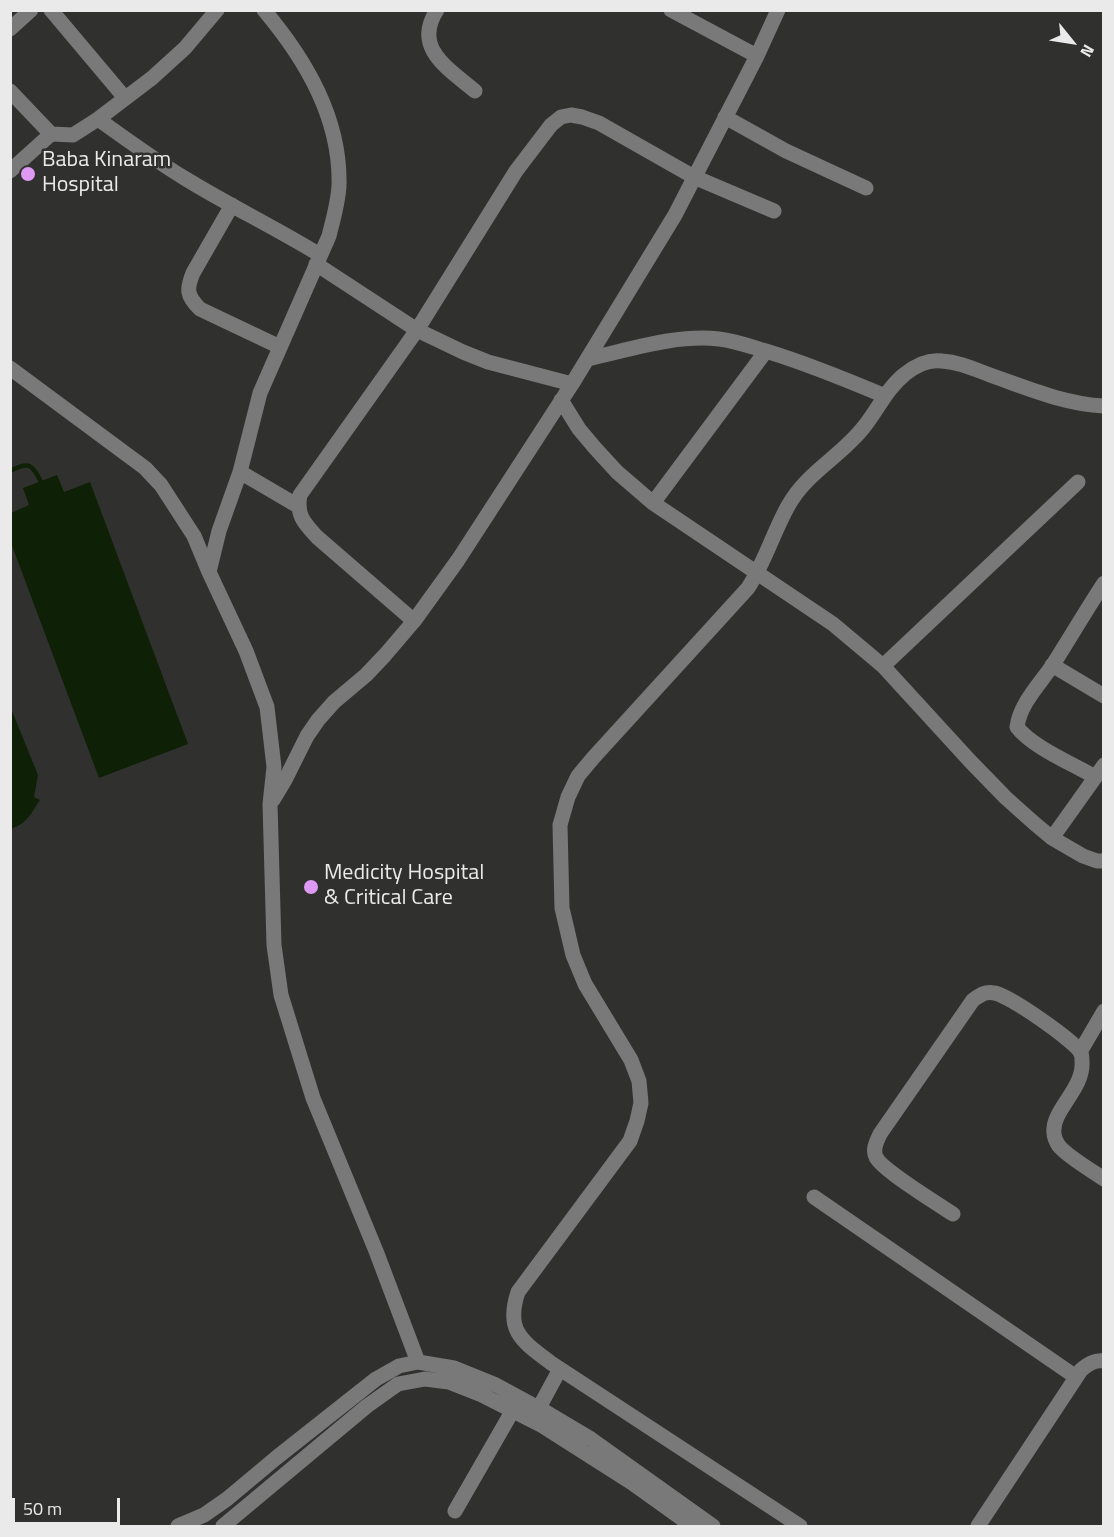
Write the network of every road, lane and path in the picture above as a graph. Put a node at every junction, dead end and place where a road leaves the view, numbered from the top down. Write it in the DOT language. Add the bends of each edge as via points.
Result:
graph roads {
  1 [pos="31,10"];
  2 [pos="51,10"];
  3 [pos="217,10"];
  4 [pos="264,10"];
  5 [pos="437,10"];
  6 [pos="671,10"];
  7 [pos="778,10"];
  8 [pos="10,29"];
  9 [pos="757,56"];
  10 [pos="10,91"];
  11 [pos="475,91"];
  12 [pos="126,98"];
  13 [pos="725,117"];
  14 [pos="98,119"];
  15 [pos="51,134"];
  16 [pos="10,171"];
  17 [pos="694,177"];
  18 [pos="866,188"];
  19 [pos="232,205"];
  20 [pos="774,211"];
  21 [pos="318,259"];
  22 [pos="417,330"];
  23 [pos="280,347"];
  24 [pos="766,351"];
  25 [pos="587,359"];
  26 [pos="10,368"];
  27 [pos="572,384"];
  28 [pos="885,396"];
  29 [pos="561,400"];
  30 [pos="1104,406"];
  31 [pos="240,472"];
  32 [pos="1078,482"];
  33 [pos="653,503"];
  34 [pos="298,506"];
  35 [pos="209,572"];
  36 [pos="758,574"];
  37 [pos="1104,583"];
  38 [pos="414,621"];
  39 [pos="1052,665"];
  40 [pos="883,666"];
  41 [pos="1104,696"];
  42 [pos="1100,771"];
  43 [pos="270,804"];
  44 [pos="1052,838"];
  45 [pos="1104,861"];
  46 [pos="1104,1011"];
  47 [pos="1080,1052"];
  48 [pos="1104,1179"];
  49 [pos="814,1197"];
  50 [pos="953,1214"];
  51 [pos="1104,1361"];
  52 [pos="418,1362"];
  53 [pos="560,1370"];
  54 [pos="1076,1377"];
  55 [pos="513,1410"];
  56 [pos="536,1414"];
  57 [pos="455,1511"];
  58 [pos="178,1527"];
  59 [pos="223,1527"];
  60 [pos="692,1527"];
  61 [pos="713,1527"];
  62 [pos="800,1527"];
  63 [pos="978,1527"];
  1 -- 8 [label="street"];
  2 -- 12 [label="street"];
  3 -- 12 [label="street" via="184,48"];
  4 -- 21 [label="street" via="311,79 330,121 338,155 336,211"];
  5 -- 11 [label="street" via="428,31 435,57"];
  6 -- 9 [label="street"];
  7 -- 9 [label="street"];
  9 -- 13 [label="street"];
  10 -- 15 [label="street"];
  12 -- 14 [label="street"];
  13 -- 17 [label="street"];
  13 -- 18 [label="street"];
  14 -- 15 [label="street" via="73,135"];
  14 -- 19 [label="street" via="158,162"];
  15 -- 16 [label="street"];
  17 -- 20 [label="street"];
  17 -- 22 [label="street" via="599,123 571,115 561,117 516,171"];
  17 -- 25 [label="street"];
  19 -- 21 [label="street" via="286,234"];
  19 -- 23 [label="street" via="193,273 188,293 200,309"];
  21 -- 22 [label="street"];
  21 -- 23 [label="street"];
  22 -- 27 [label="street" via="488,362"];
  22 -- 34 [label="street" via="308,483"];
  23 -- 31 [label="street" via="260,393"];
  24 -- 25 [label="street" via="719,339 699,339 664,342"];
  24 -- 28 [label="street"];
  24 -- 33 [label="street"];
  25 -- 27 [label="street"];
  26 -- 35 [label="street" via="135,460 161,484 194,536"];
  27 -- 29 [label="street"];
  28 -- 30 [label="street" via="917,365 942,360 1060,400"];
  28 -- 36 [label="street" via="862,430 798,490"];
  29 -- 33 [label="street" via="595,448"];
  29 -- 38 [label="street"];
  31 -- 34 [label="street"];
  31 -- 35 [label="street"];
  32 -- 40 [label="street"];
  33 -- 36 [label="street"];
  34 -- 38 [label="street" via="317,537"];
  35 -- 43 [label="street" via="267,707 274,767"];
  36 -- 40 [label="street" via="833,624"];
  36 -- 53 [label="street" via="734,606 578,776 560,825 562,908 573,955 585,984 631,1060 639,1081 641,1103 630,1141 518,1292 513,1306 513,1321 519,1335"];
  37 -- 39 [label="street"];
  38 -- 43 [label="street" via="372,669 318,720"];
  39 -- 41 [label="street"];
  39 -- 42 [label="street" via="1023,707 1017,727 1037,744"];
  40 -- 44 [label="street" via="999,791"];
  42 -- 44 [label="street"];
  43 -- 52 [label="street" via="274,945 281,995 314,1098"];
  44 -- 45 [label="street" via="1083,856"];
  46 -- 47 [label="street"];
  47 -- 48 [label="street" via="1080,1080 1055,1121 1053,1132 1058,1145"];
  47 -- 50 [label="street" via="1054,1029 997,993 984,992 973,1000 874,1146 876,1157 885,1168"];
  49 -- 54 [label="street"];
  51 -- 54 [label="street" via="1088,1363"];
  52 -- 56 [label="street" via="454,1368 496,1385"];
  52 -- 58 [label="street" via="399,1366 376,1379 227,1500"];
  53 -- 56 [label="street"];
  53 -- 62 [label="street"];
  54 -- 63 [label="street"];
  55 -- 56 [label="street"];
  55 -- 57 [label="street"];
  55 -- 59 [label="street" via="448,1382 424,1379 398,1384"];
  56 -- 60 [label="street"];
  56 -- 61 [label="street" via="591,1439"];
}
